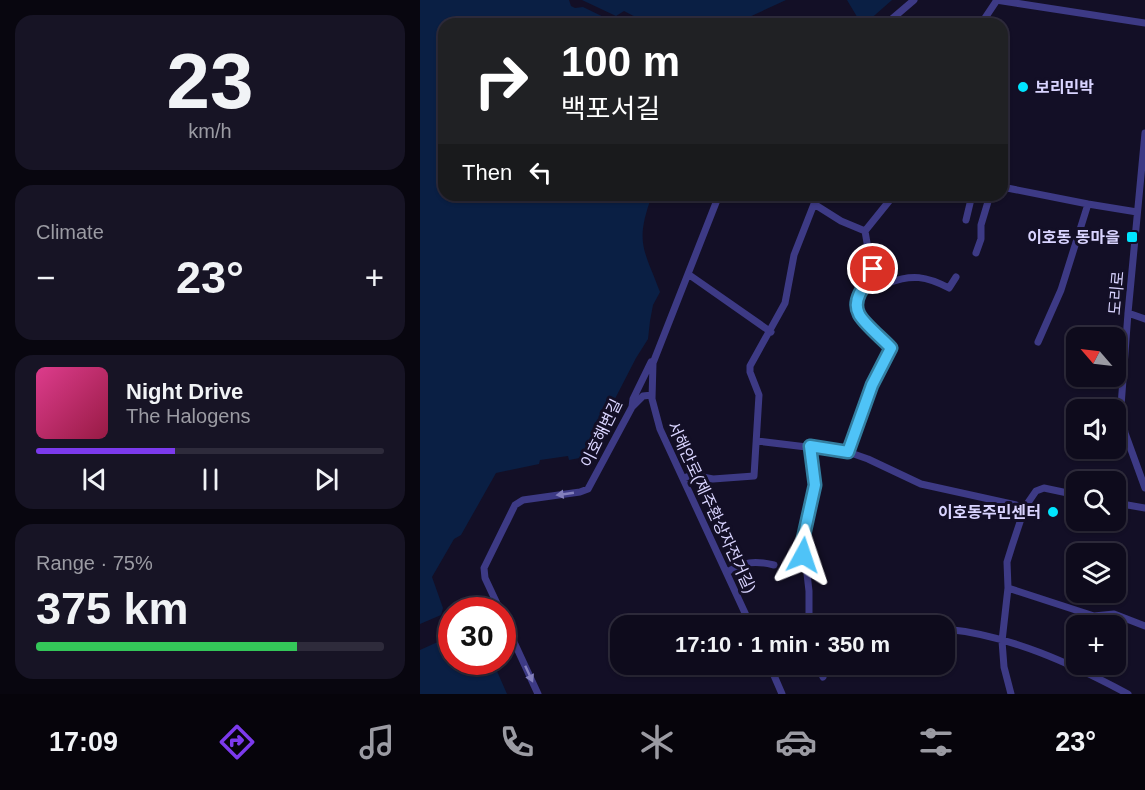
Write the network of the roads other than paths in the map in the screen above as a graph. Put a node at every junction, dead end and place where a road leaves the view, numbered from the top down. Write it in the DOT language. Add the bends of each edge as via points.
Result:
graph roads {
  1 [pos="914,0"];
  2 [pos="997,0"];
  3 [pos="893,18"];
  4 [pos="985,18"];
  5 [pos="1145,23"];
  6 [pos="1145,133"];
  7 [pos="1144,154"];
  8 [pos="1008,188"];
  9 [pos="717,201"];
  10 [pos="814,201"];
  11 [pos="889,201"];
  12 [pos="971,201"];
  13 [pos="988,201"];
  14 [pos="814,204"];
  15 [pos="1088,204"];
  16 [pos="1137,216"];
  17 [pos="966,220"];
  18 [pos="1145,222"];
  19 [pos="865,231"];
  20 [pos="976,253"];
  21 [pos="688,274"];
  22 [pos="873,278"];
  23 [pos="956,278"];
  24 [pos="1128,313"];
  25 [pos="1145,320"];
  26 [pos="771,332"];
  27 [pos="1038,342"];
  28 [pos="659,346"];
  29 [pos="652,394"];
  30 [pos="632,406"];
  31 [pos="757,441"];
  32 [pos="810,446"];
  33 [pos="848,452"];
  34 [pos="684,478"];
  35 [pos="1145,488"];
  36 [pos="1066,493"];
  37 [pos="1126,505"];
  38 [pos="1025,507"];
  39 [pos="1145,508"];
  40 [pos="774,565"];
  41 [pos="727,572"];
  42 [pos="1008,588"];
  43 [pos="494,597"];
  44 [pos="746,615"];
  45 [pos="807,615"];
  46 [pos="1145,626"];
  47 [pos="955,630"];
  48 [pos="1002,641"];
  49 [pos="516,646"];
  50 [pos="773,675"];
  51 [pos="538,694"];
  52 [pos="782,694"];
  53 [pos="1011,694"];
  54 [pos="1128,694"];
  1 -- 3 [label="street"];
  2 -- 4 [label="street"];
  2 -- 5 [label="street"];
  6 -- 7 [label="street, 도리로"];
  7 -- 16 [label="street, 도리로"];
  8 -- 15 [label="street"];
  9 -- 21 [label="street, 서해안로(제주환상자전거길)"];
  10 -- 14 [label="street"];
  11 -- 19 [label="street"];
  12 -- 17 [label="street"];
  13 -- 20 [label="street"];
  14 -- 19 [label="street"];
  14 -- 26 [label="street" via="794,255 787,297"];
  15 -- 16 [label="street"];
  15 -- 27 [label="street" via="1061,290"];
  16 -- 18 [label="street"];
  16 -- 24 [label="street, 도리로"];
  19 -- 22 [label="street"];
  21 -- 26 [label="street"];
  21 -- 28 [label="street, 서해안로(제주환상자전거길)"];
  22 -- 23 [label="street" via="888,284 906,277 933,280 949,288"];
  22 -- 33 [label="street" via="865,284 857,301 858,314 891,348 872,385"];
  24 -- 25 [label="street"];
  24 -- 35 [label="street, 도리로" via="1122,416"];
  26 -- 31 [label="street" via="750,369 759,395"];
  28 -- 29 [label="street, 서해안로(제주환상자전거길)"];
  28 -- 30 [label="street, 이호해변길"];
  29 -- 30 [label="street"];
  29 -- 34 [label="street, 서해안로(제주환상자전거길)" via="660,429"];
  30 -- 43 [label="street, 이호해변길, one-way" via="588,489 523,500 516,506 484,568"];
  31 -- 32 [label="street"];
  31 -- 34 [label="street" via="754,476"];
  32 -- 33 [label="street"];
  32 -- 45 [label="street" via="815,485 803,539 809,591"];
  33 -- 38 [label="street" via="921,484"];
  34 -- 41 [label="street, 서해안로(제주환상자전거길)"];
  36 -- 38 [label="street" via="1039,489"];
  37 -- 39 [label="street"];
  38 -- 42 [label="street" via="1007,562"];
  40 -- 41 [label="street" via="752,561"];
  41 -- 44 [label="street, 서해안로(제주환상자전거길)"];
  42 -- 46 [label="street" via="1094,616 1114,614"];
  42 -- 48 [label="street"];
  47 -- 48 [label="street"];
  48 -- 53 [label="street"];
  48 -- 54 [label="street" via="1057,659"];
  49 -- 51 [label="street, one-way"];
  50 -- 52 [label="street"];
}
